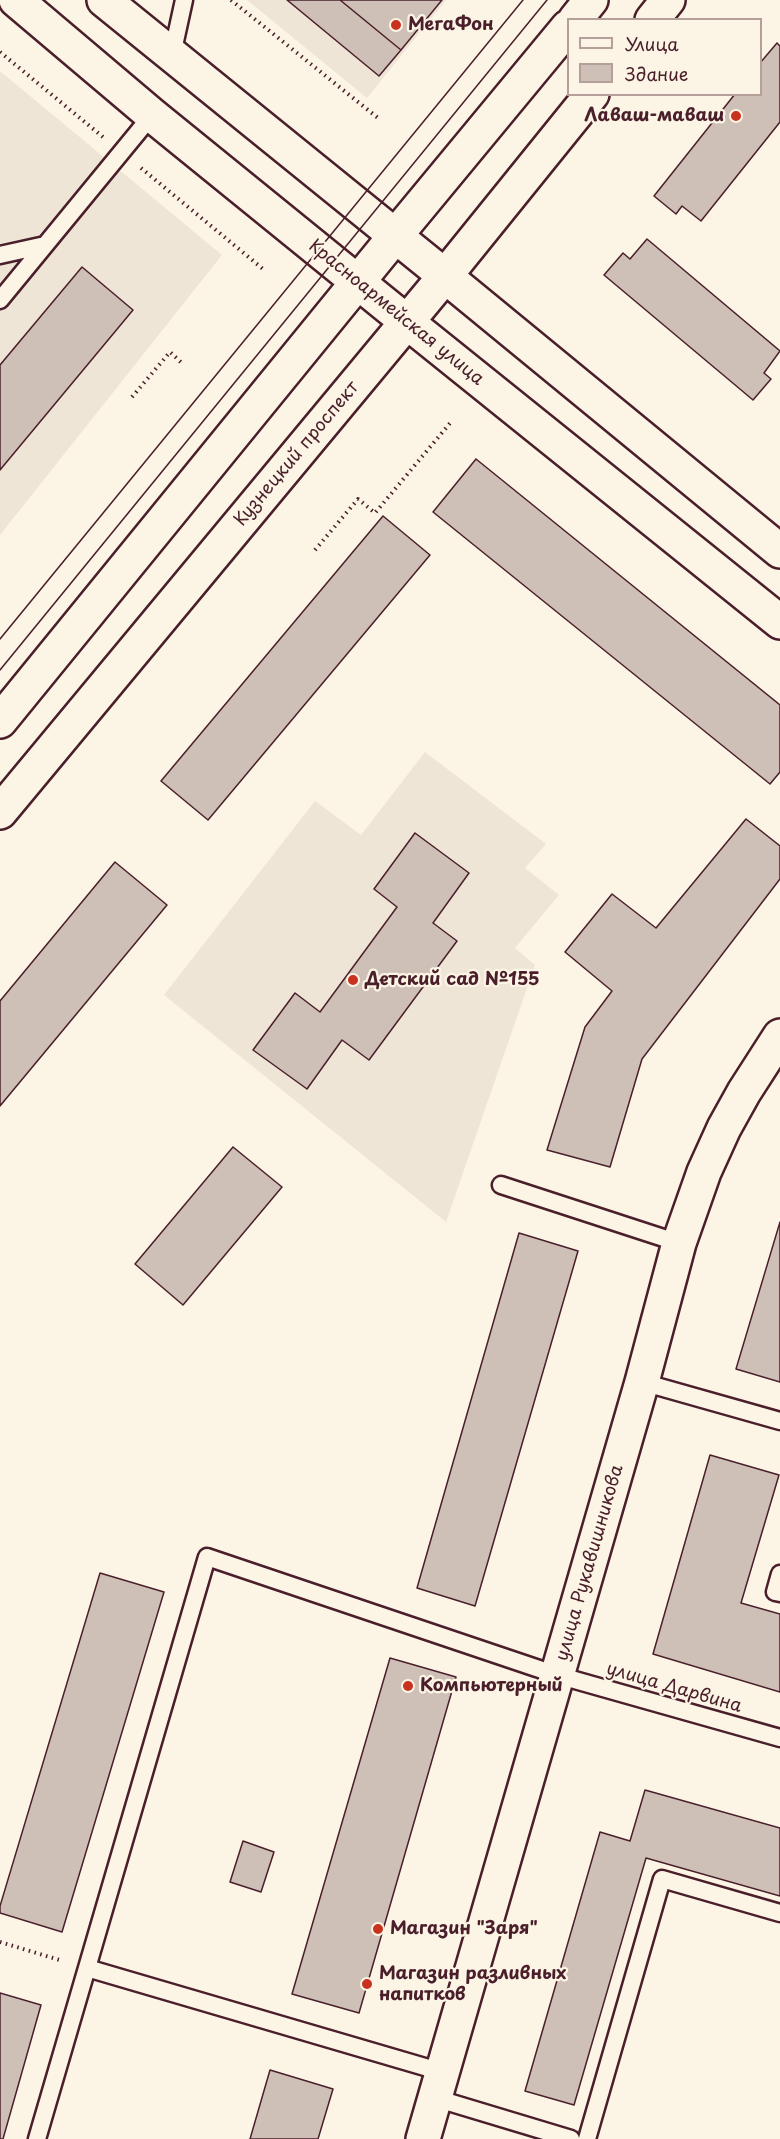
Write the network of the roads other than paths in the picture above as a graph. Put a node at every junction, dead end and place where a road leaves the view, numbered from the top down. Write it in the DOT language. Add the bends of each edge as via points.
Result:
graph roads {
  1 [pos="16,0"];
  2 [pos="104,0"];
  3 [pos="184,0"];
  4 [pos="591,0"];
  5 [pos="668,0"];
  6 [pos="577,18"];
  7 [pos="654,18"];
  8 [pos="567,28"];
  9 [pos="172,55"];
  10 [pos="590,96"];
  11 [pos="152,115"];
  12 [pos="396,235"];
  13 [pos="45,245"];
  14 [pos="0,255"];
  15 [pos="445,276"];
  16 [pos="359,282"];
  17 [pos="0,300"];
  18 [pos="407,322"];
  19 [pos="780,550"];
  20 [pos="780,622"];
  21 [pos="0,721"];
  22 [pos="0,812"];
  23 [pos="780,1036"];
  24 [pos="501,1185"];
  25 [pos="679,1243"];
  26 [pos="642,1383"];
  27 [pos="780,1422"];
  28 [pos="780,1574"];
  29 [pos="780,1593"];
  30 [pos="557,1675"];
  31 [pos="780,1738"];
  32 [pos="780,1913"];
  33 [pos="87,1968"];
  34 [pos="439,2085"];
  35 [pos="37,2139"];
  36 [pos="423,2139"];
  37 [pos="571,2139"];
  38 [pos="587,2139"];
  1 -- 11 [label="main road, Красноармейская улица"];
  2 -- 9 [label="main road"];
  3 -- 9 [label="lane"];
  4 -- 6 [label="main road"];
  5 -- 7 [label="main road"];
  8 -- 12 [label="main road"];
  9 -- 12 [label="main road"];
  10 -- 15 [label="main road, Кузнецкий проспект"];
  11 -- 13 [label="lane"];
  11 -- 16 [label="main road, Красноармейская улица"];
  12 -- 15 [label="main road"];
  12 -- 16 [label="main road"];
  13 -- 14 [label="lane"];
  13 -- 17 [label="lane"];
  15 -- 18 [label="main road, Кузнецкий проспект"];
  15 -- 19 [label="main road"];
  16 -- 18 [label="main road, Красноармейская улица"];
  16 -- 21 [label="main road"];
  18 -- 20 [label="main road, Красноармейская улица"];
  18 -- 22 [label="main road, Кузнецкий проспект"];
  23 -- 25 [label="main road, улица Рукавишникова" via="724,1128"];
  24 -- 25 [label="lane"];
  25 -- 26 [label="main road, улица Рукавишникова"];
  26 -- 27 [label="lane"];
  26 -- 30 [label="main road, улица Рукавишникова"];
  28 -- 29 [label="lane" via="775,1592"];
  30 -- 31 [label="lane, улица Дарвина"];
  30 -- 33 [label="lane, улица Дарвина" via="207,1557"];
  30 -- 34 [label="main road, улица Рукавишникова"];
  32 -- 38 [label="lane" via="662,1879"];
  33 -- 34 [label="lane"];
  33 -- 35 [label="lane"];
  34 -- 36 [label="main road, улица Рукавишникова"];
  34 -- 37 [label="lane"];
}
